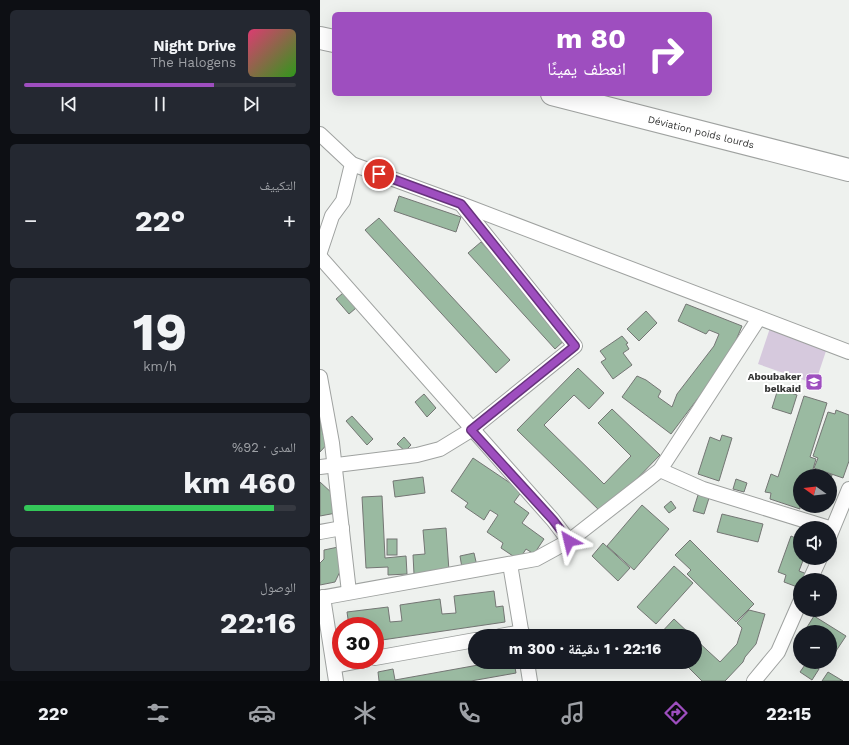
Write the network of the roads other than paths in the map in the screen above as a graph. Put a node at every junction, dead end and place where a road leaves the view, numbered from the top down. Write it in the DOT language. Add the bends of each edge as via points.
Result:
graph roads {
  1 [pos="320,38"];
  2 [pos="332,41"];
  3 [pos="560,96"];
  4 [pos="320,134"];
  5 [pos="352,164"];
  6 [pos="849,170"];
  7 [pos="461,204"];
  8 [pos="320,252"];
  9 [pos="320,257"];
  10 [pos="759,318"];
  11 [pos="849,352"];
  12 [pos="320,377"];
  13 [pos="471,430"];
  14 [pos="334,464"];
  15 [pos="320,467"];
  16 [pos="660,470"];
  17 [pos="849,489"];
  18 [pos="800,521"];
  19 [pos="834,521"];
  20 [pos="342,528"];
  21 [pos="320,532"];
  22 [pos="569,541"];
  23 [pos="510,564"];
  24 [pos="349,592"];
  25 [pos="321,597"];
  26 [pos="793,617"];
  27 [pos="521,629"];
  28 [pos="468,641"];
  29 [pos="332,655"];
  30 [pos="384,656"];
  31 [pos="334,669"];
  32 [pos="528,669"];
  33 [pos="336,681"];
  34 [pos="530,681"];
  35 [pos="754,681"];
  1 -- 2 [label="main road"];
  3 -- 6 [label="main road, Déviation poids lourds"];
  4 -- 5 [label="street"];
  5 -- 7 [label="street"];
  5 -- 8 [label="street" via="343,201 332,216"];
  7 -- 10 [label="street"];
  7 -- 13 [label="street" via="575,346"];
  9 -- 13 [label="street"];
  10 -- 11 [label="street"];
  10 -- 16 [label="street"];
  12 -- 14 [label="street"];
  13 -- 14 [label="street" via="440,449 417,455"];
  13 -- 22 [label="street"];
  14 -- 15 [label="street"];
  14 -- 20 [label="street"];
  16 -- 18 [label="street" via="703,489"];
  16 -- 22 [label="street"];
  17 -- 19 [label="street"];
  20 -- 21 [label="street"];
  20 -- 24 [label="street"];
  22 -- 23 [label="street" via="536,559"];
  23 -- 24 [label="street"];
  23 -- 27 [label="street"];
  24 -- 25 [label="street"];
  25 -- 29 [label="street"];
  26 -- 35 [label="street" via="778,652"];
  28 -- 30 [label="street"];
  31 -- 33 [label="street"];
  32 -- 34 [label="street"];
}
